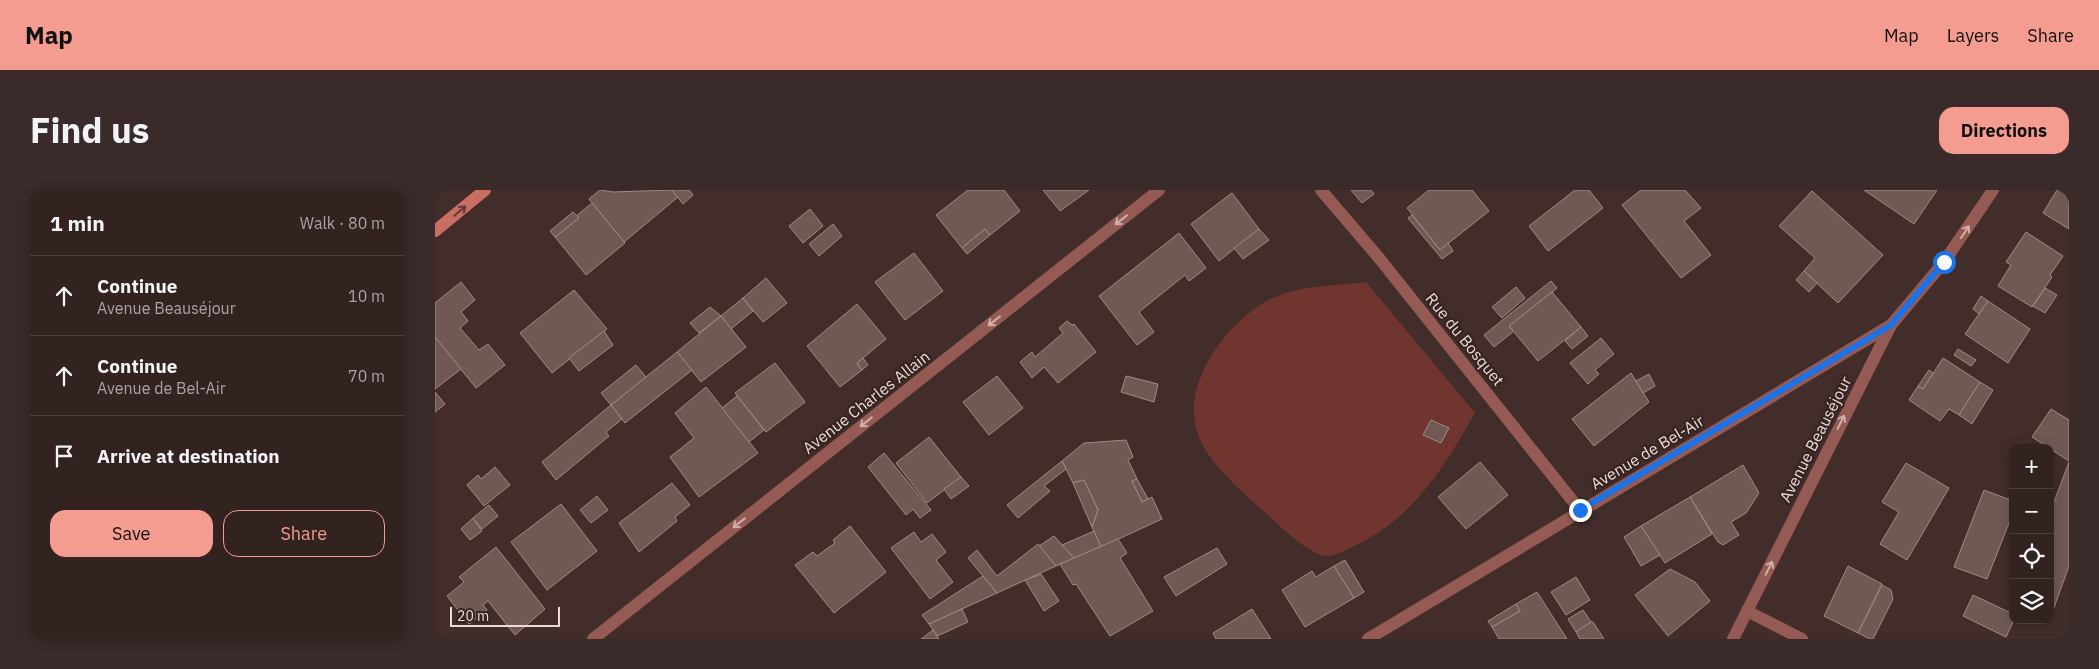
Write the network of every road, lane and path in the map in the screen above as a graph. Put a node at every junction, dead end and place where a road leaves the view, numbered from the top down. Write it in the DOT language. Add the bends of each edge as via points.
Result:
graph roads {
  1 [pos="485,190"];
  2 [pos="1159,190"];
  3 [pos="1321,190"];
  4 [pos="1993,190"];
  5 [pos="435,231"];
  6 [pos="1891,325"];
  7 [pos="1580,510"];
  8 [pos="1747,611"];
  9 [pos="593,639"];
  10 [pos="1368,639"];
  11 [pos="1733,639"];
  12 [pos="1802,639"];
  5 -- 1 [label="street, one-way"];
  2 -- 9 [label="street, Avenue Charles Allain, one-way"];
  3 -- 7 [label="street, Rue du Bosquet"];
  6 -- 4 [label="street, Avenue Beauséjour, one-way" via="1944,262"];
  6 -- 7 [label="street, Avenue de Bel-Air"];
  8 -- 6 [label="street, Avenue Beauséjour, one-way"];
  7 -- 10 [label="street, Avenue de Bel-Air"];
  8 -- 11 [label="street, Avenue Beauséjour"];
  8 -- 12 [label="street"];
}
